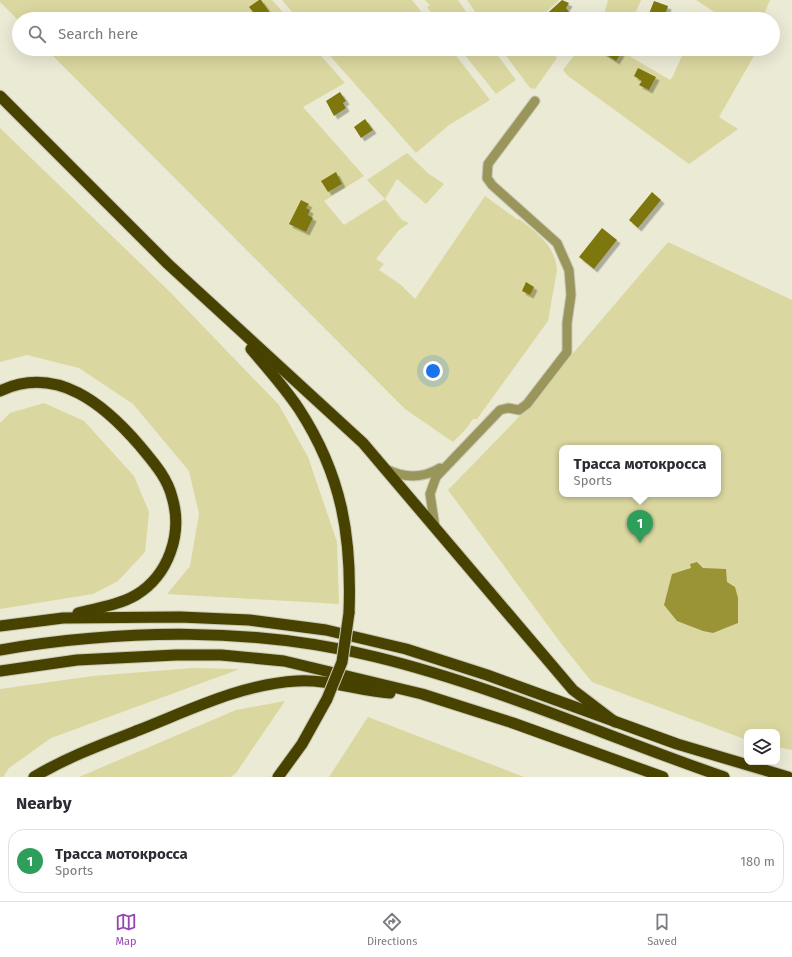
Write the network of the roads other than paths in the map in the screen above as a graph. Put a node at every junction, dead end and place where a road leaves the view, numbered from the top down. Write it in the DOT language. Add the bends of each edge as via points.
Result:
graph roads {
  1 [pos="0,96"];
  2 [pos="535,101"];
  3 [pos="228,321"];
  4 [pos="0,391"];
  5 [pos="445,466"];
  6 [pos="385,469"];
  7 [pos="436,528"];
  8 [pos="63,618"];
  9 [pos="0,626"];
  10 [pos="0,650"];
  11 [pos="0,671"];
  12 [pos="422,694"];
  13 [pos="615,722"];
  14 [pos="34,777"];
  15 [pos="278,777"];
  16 [pos="663,777"];
  17 [pos="724,777"];
  18 [pos="788,777"];
  1 -- 3 [label="highway"];
  2 -- 5 [label="street" via="488,164 487,178 492,186 557,243 569,270 571,295 566,323 567,352 527,404 519,410 500,410"];
  3 -- 6 [label="highway" via="363,442"];
  3 -- 15 [label="highway, bridge" via="287,391 310,427 324,454 342,507 347,532 350,580 342,662 327,699 302,744"];
  4 -- 8 [label="highway" via="20,383 55,384 98,405 127,432 160,471 173,497 176,528 174,544 169,559 160,573 136,595"];
  5 -- 6 [label="street" via="432,473 413,476 399,475"];
  5 -- 7 [label="street" via="430,489"];
  6 -- 7 [label="highway"];
  7 -- 13 [label="highway" via="573,690"];
  8 -- 9 [label="highway"];
  8 -- 13 [label="highway" via="213,617 326,630 406,649 487,675"];
  10 -- 17 [label="highway" via="91,638 171,635 264,639 340,650 450,678"];
  11 -- 12 [label="highway" via="117,657 222,655 291,662"];
  12 -- 14 [label="highway" via="386,692 317,681 280,682 261,686 216,699 65,760"];
  12 -- 16 [label="highway" via="513,723"];
  13 -- 18 [label="highway" via="719,758"];
}
